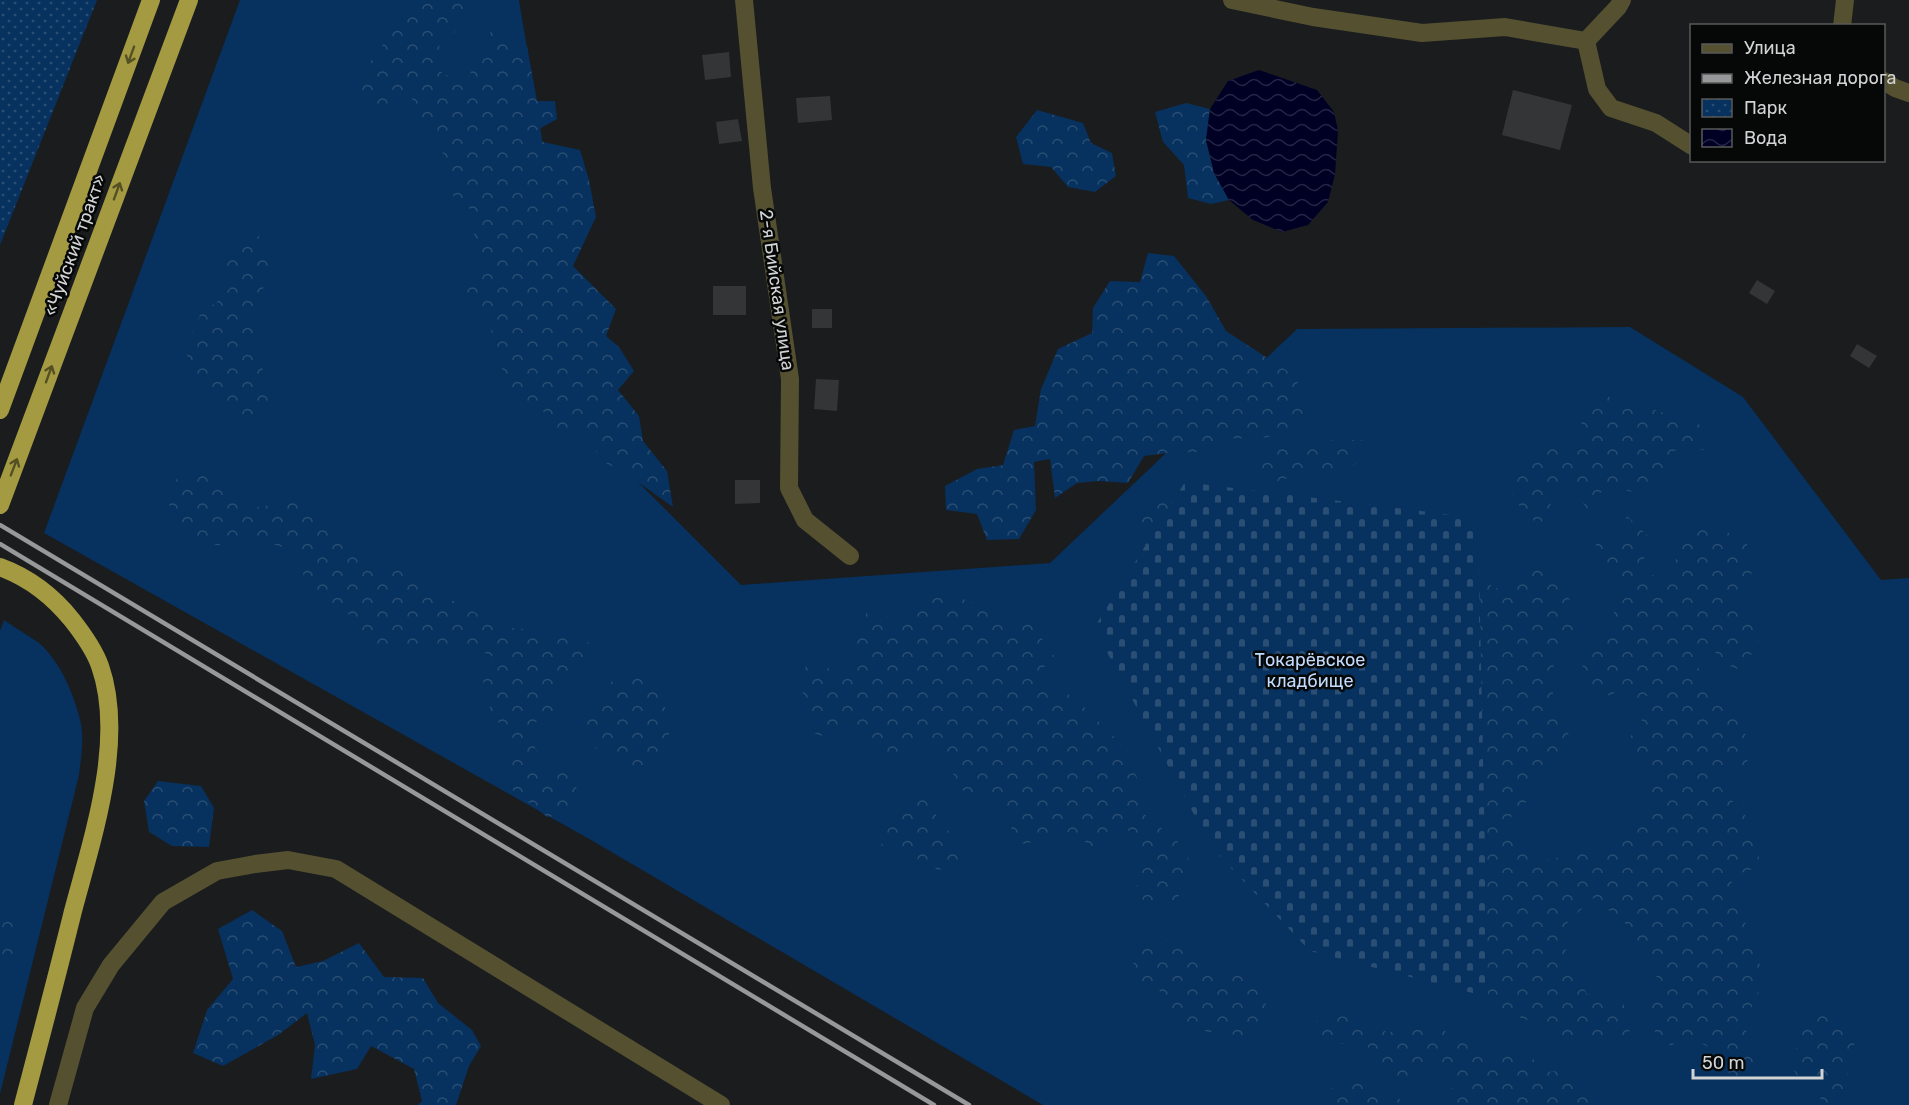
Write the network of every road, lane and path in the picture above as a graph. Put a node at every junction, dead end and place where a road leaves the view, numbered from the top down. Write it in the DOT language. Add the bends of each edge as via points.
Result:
graph roads {
  1 [pos="151,0"];
  2 [pos="189,0"];
  3 [pos="744,0"];
  4 [pos="1232,0"];
  5 [pos="1622,0"];
  6 [pos="1845,0"];
  7 [pos="1842,24"];
  8 [pos="1586,40"];
  9 [pos="1885,82"];
  10 [pos="1909,93"];
  11 [pos="1690,145"];
  12 [pos="0,410"];
  13 [pos="0,505"];
  14 [pos="850,556"];
  15 [pos="0,567"];
  16 [pos="23,1105"];
  17 [pos="58,1105"];
  18 [pos="721,1105"];
  1 -- 12 [label="highway, «Чуйский тракт», one-way"];
  13 -- 2 [label="highway, «Чуйский тракт», one-way"];
  3 -- 14 [label="street, 2-я Бийская улица" via="762,188 790,379 789,488 805,520"];
  4 -- 8 [label="street" via="1422,33 1505,27"];
  5 -- 8 [label="street"];
  6 -- 7 [label="street"];
  8 -- 11 [label="street" via="1597,89 1611,108 1656,123"];
  9 -- 10 [label="street"];
  15 -- 16 [label="highway" via="21,575 46,593 86,638 100,665 110,725 102,799"];
  17 -- 18 [label="street" via="85,1008 111,965 163,902 217,871 288,860 336,869"];
}
